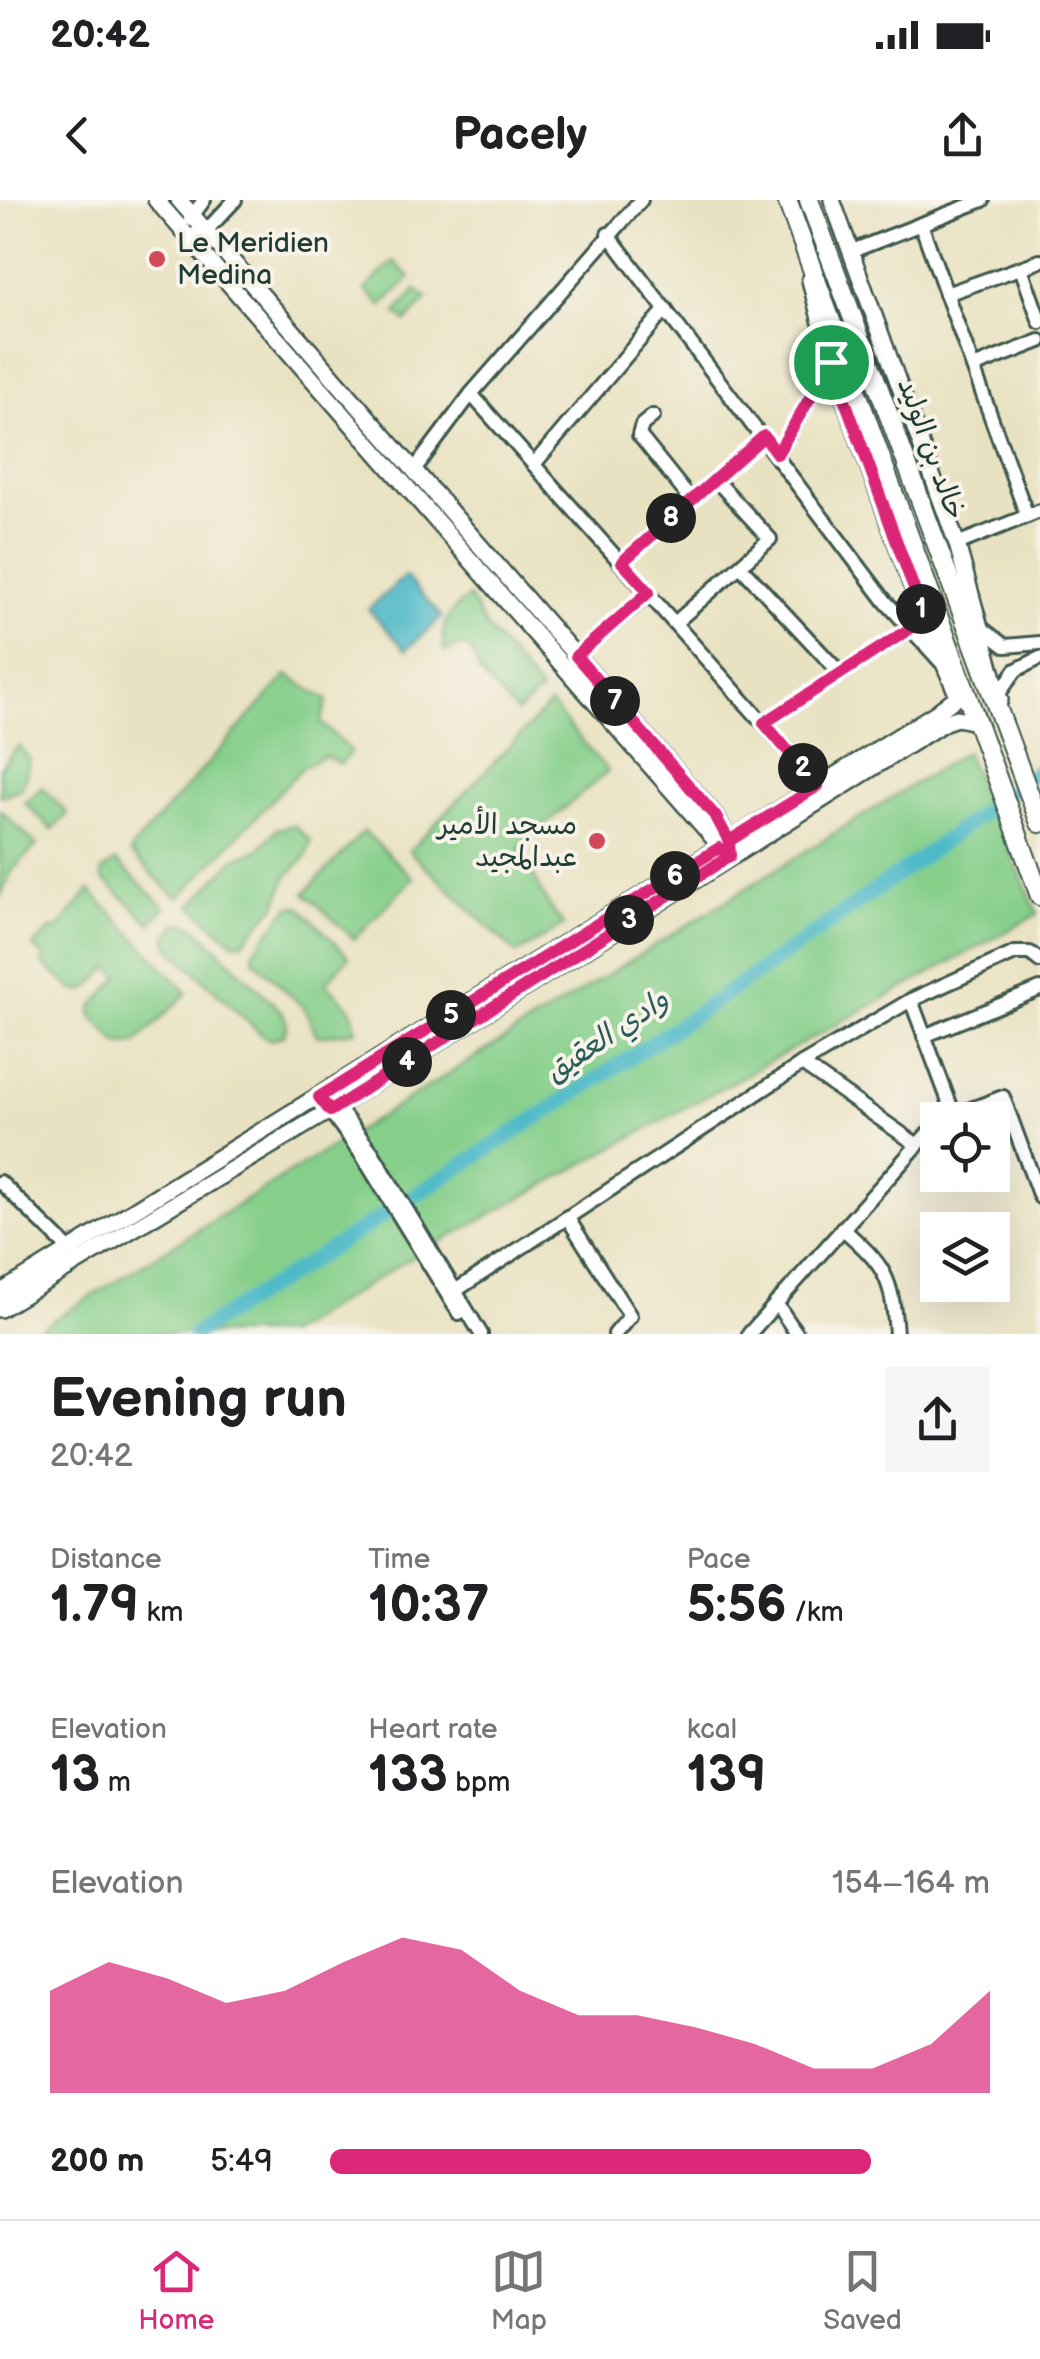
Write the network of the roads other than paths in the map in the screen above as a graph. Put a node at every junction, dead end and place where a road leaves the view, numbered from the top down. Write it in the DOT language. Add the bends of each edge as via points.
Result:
graph roads {
  1 [pos="156,200"];
  2 [pos="179,200"];
  3 [pos="204,200"];
  4 [pos="235,200"];
  5 [pos="640,200"];
  6 [pos="787,200"];
  7 [pos="809,200"];
  8 [pos="832,200"];
  9 [pos="983,200"];
  10 [pos="191,214"];
  11 [pos="921,224"];
  12 [pos="206,231"];
  13 [pos="187,234"];
  14 [pos="608,234"];
  15 [pos="852,251"];
  16 [pos="806,252"];
  17 [pos="1040,261"];
  18 [pos="1021,268"];
  19 [pos="946,294"];
  20 [pos="666,309"];
  21 [pos="1040,322"];
  22 [pos="1040,341"];
  23 [pos="831,362"];
  24 [pos="972,367"];
  25 [pos="471,394"];
  26 [pos="653,416"];
  27 [pos="764,436"];
  28 [pos="777,454"];
  29 [pos="535,464"];
  30 [pos="414,470"];
  31 [pos="716,479"];
  32 [pos="692,500"];
  33 [pos="1034,514"];
  34 [pos="912,544"];
  35 [pos="957,544"];
  36 [pos="622,562"];
  37 [pos="740,566"];
  38 [pos="909,578"];
  39 [pos="649,592"];
  40 [pos="925,619"];
  41 [pos="675,623"];
  42 [pos="984,629"];
  43 [pos="909,630"];
  44 [pos="1040,643"];
  45 [pos="576,656"];
  46 [pos="1040,658"];
  47 [pos="946,668"];
  48 [pos="841,674"];
  49 [pos="960,690"];
  50 [pos="999,704"];
  51 [pos="764,723"];
  52 [pos="977,725"];
  53 [pos="818,786"];
  54 [pos="709,821"];
  55 [pos="1040,823"];
  56 [pos="731,844"];
  57 [pos="692,865"];
  58 [pos="1040,896"];
  59 [pos="1040,961"];
  60 [pos="1040,989"];
  61 [pos="911,1000"];
  62 [pos="924,1036"];
  63 [pos="802,1064"];
  64 [pos="329,1101"];
  65 [pos="940,1102"];
  66 [pos="1010,1113"];
  67 [pos="920,1140"];
  68 [pos="916,1144"];
  69 [pos="0,1182"];
  70 [pos="1040,1197"];
  71 [pos="567,1217"];
  72 [pos="842,1228"];
  73 [pos="76,1258"];
  74 [pos="435,1266"];
  75 [pos="455,1291"];
  76 [pos="0,1293"];
  77 [pos="776,1303"];
  78 [pos="0,1309"];
  79 [pos="472,1334"];
  80 [pos="481,1334"];
  81 [pos="615,1334"];
  82 [pos="749,1334"];
  83 [pos="797,1334"];
  84 [pos="896,1334"];
  1 -- 13 [label="main road"];
  2 -- 10 [label="main road"];
  3 -- 10 [label="street"];
  4 -- 12 [label="street"];
  5 -- 14 [label="street"];
  6 -- 16 [label="highway, خالد بن الوليد"];
  7 -- 50 [label="highway, خالد بن الوليد"];
  8 -- 15 [label="main road"];
  9 -- 11 [label="street"];
  10 -- 12 [label="main road"];
  10 -- 13 [label="street"];
  11 -- 15 [label="street"];
  11 -- 19 [label="street"];
  12 -- 13 [label="street"];
  12 -- 30 [label="main road"];
  13 -- 54 [label="main road"];
  14 -- 20 [label="street"];
  14 -- 25 [label="street"];
  15 -- 35 [label="main road"];
  16 -- 23 [label="main road"];
  16 -- 34 [label="highway, خالد بن الوليد"];
  17 -- 18 [label="street"];
  18 -- 19 [label="street"];
  18 -- 21 [label="street"];
  19 -- 24 [label="street"];
  20 -- 27 [label="street"];
  20 -- 29 [label="street"];
  22 -- 24 [label="street"];
  23 -- 28 [label="street"];
  23 -- 38 [label="main road"];
  24 -- 33 [label="street"];
  25 -- 29 [label="street"];
  25 -- 30 [label="street"];
  26 -- 32 [label="street" via="639,435"];
  27 -- 28 [label="street"];
  27 -- 31 [label="street"];
  28 -- 43 [label="street"];
  29 -- 36 [label="street"];
  30 -- 45 [label="main road"];
  31 -- 32 [label="street"];
  31 -- 37 [label="street" via="770,540"];
  32 -- 36 [label="street"];
  33 -- 35 [label="street"];
  34 -- 38 [label="highway"];
  34 -- 49 [label="highway, خالد بن الوليد"];
  35 -- 42 [label="main road"];
  36 -- 39 [label="street"];
  37 -- 41 [label="street"];
  37 -- 48 [label="street"];
  38 -- 40 [label="main road"];
  39 -- 41 [label="street"];
  39 -- 45 [label="street"];
  40 -- 43 [label="street"];
  40 -- 47 [label="main road"];
  41 -- 51 [label="street"];
  42 -- 44 [label="street" via="1005,646"];
  42 -- 50 [label="main road"];
  43 -- 47 [label="street"];
  43 -- 48 [label="street"];
  45 -- 54 [label="main road"];
  46 -- 50 [label="street" via="1016,670"];
  47 -- 49 [label="main road"];
  48 -- 51 [label="street"];
  49 -- 52 [label="highway, خالد بن الوليد"];
  49 -- 53 [label="main road"];
  50 -- 55 [label="highway, خالد بن الوليد"];
  51 -- 53 [label="street"];
  52 -- 56 [label="main road" via="958,718 945,722"];
  52 -- 58 [label="highway, خالد بن الوليد"];
  53 -- 56 [label="main road"];
  54 -- 56 [label="main road"];
  54 -- 56 [label="main road" via="728,830"];
  54 -- 57 [label="main road"];
  56 -- 57 [label="main road"];
  56 -- 64 [label="main road"];
  57 -- 64 [label="main road"];
  59 -- 61 [label="street" via="1025,952 1010,955"];
  60 -- 62 [label="street"];
  61 -- 62 [label="street"];
  61 -- 63 [label="street"];
  62 -- 65 [label="street"];
  63 -- 68 [label="street"];
  63 -- 71 [label="street"];
  64 -- 73 [label="main road"];
  64 -- 74 [label="street"];
  66 -- 70 [label="street"];
  67 -- 68 [label="street"];
  68 -- 72 [label="street"];
  69 -- 73 [label="street"];
  71 -- 75 [label="street"];
  71 -- 81 [label="street" via="630,1316"];
  72 -- 77 [label="street"];
  72 -- 84 [label="street" via="884,1268"];
  73 -- 76 [label="main road"];
  73 -- 78 [label="main road"];
  74 -- 75 [label="street"];
  74 -- 79 [label="street"];
  75 -- 80 [label="street"];
  77 -- 82 [label="street"];
  77 -- 83 [label="street"];
}
